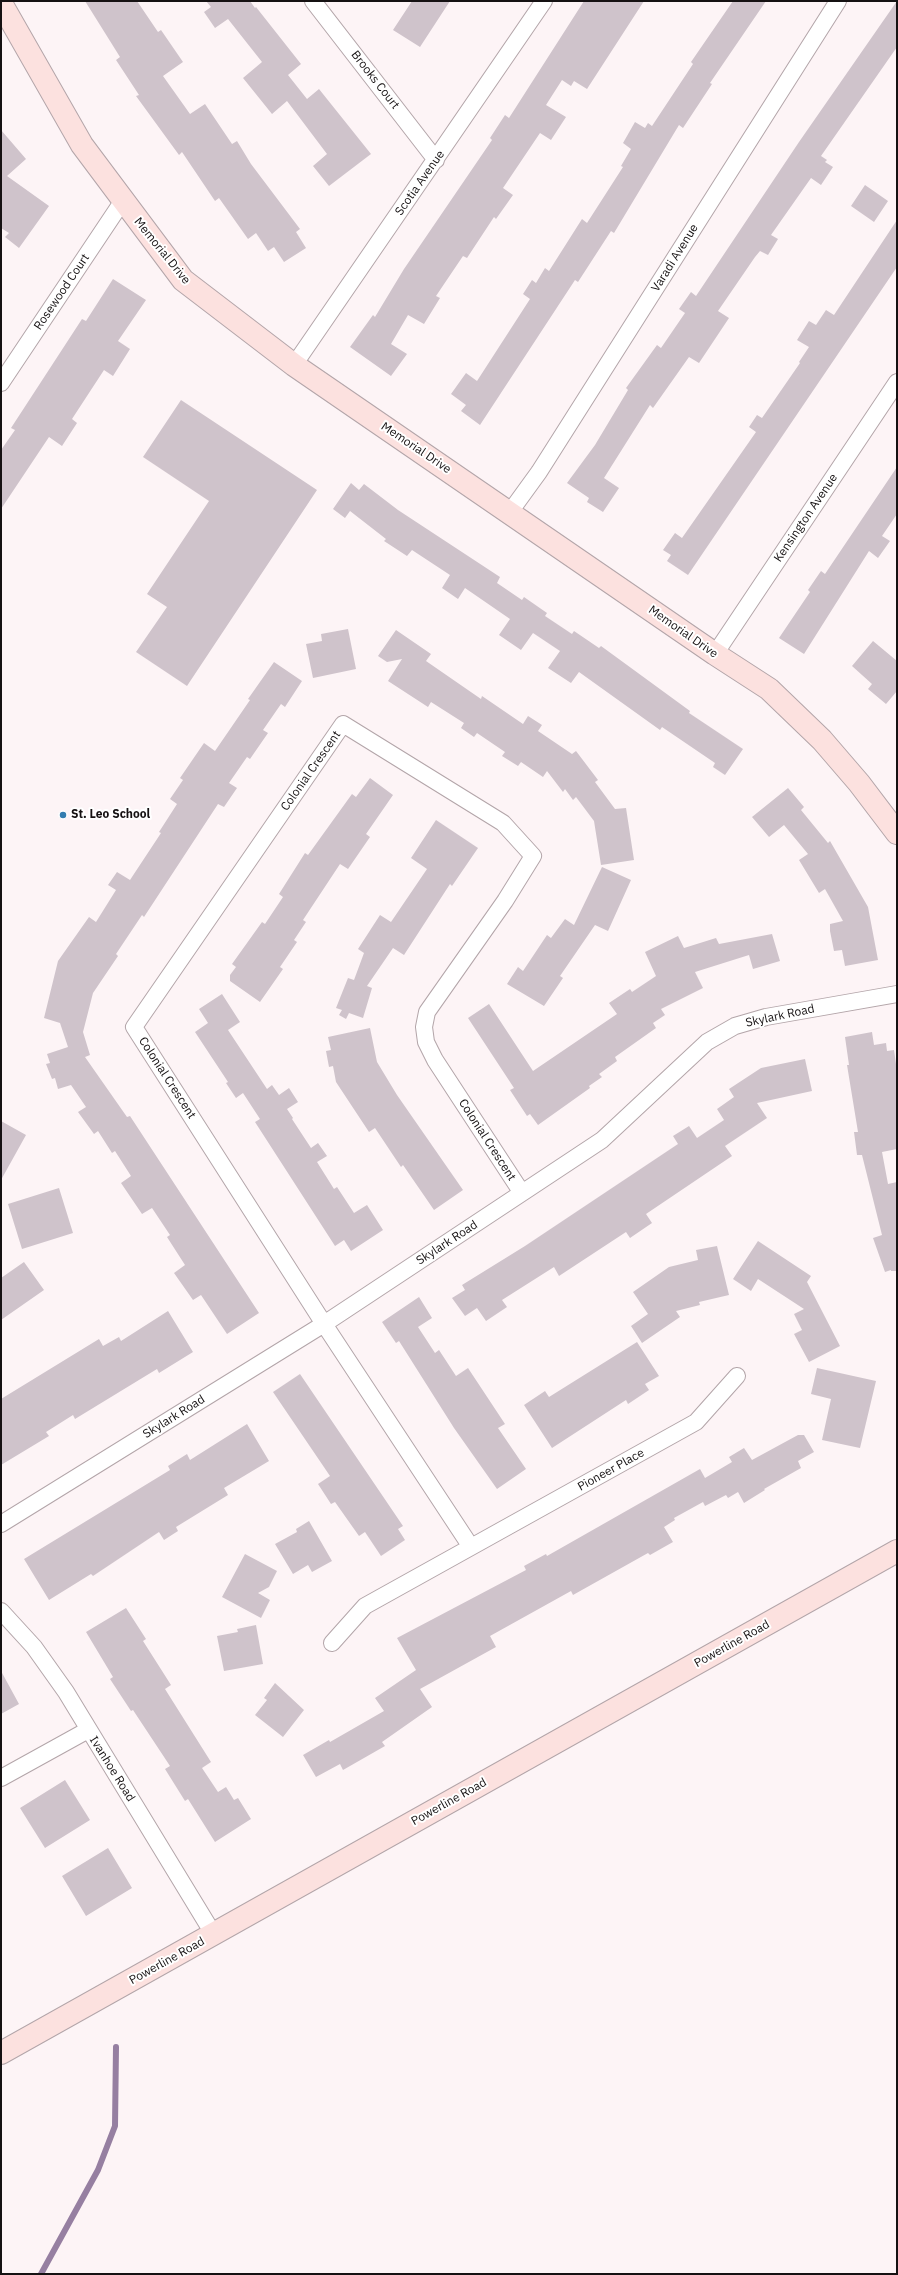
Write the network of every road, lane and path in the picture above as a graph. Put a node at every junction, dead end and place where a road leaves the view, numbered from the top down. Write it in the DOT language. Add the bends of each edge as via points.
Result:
graph roads {
  1 [pos="313,1"];
  2 [pos="544,1"];
  3 [pos="838,1"];
  4 [pos="1,3"];
  5 [pos="436,160"];
  6 [pos="122,202"];
  7 [pos="294,365"];
  8 [pos="897,382"];
  9 [pos="1,383"];
  10 [pos="510,512"];
  11 [pos="715,654"];
  12 [pos="897,833"];
  13 [pos="897,994"];
  14 [pos="522,1194"];
  15 [pos="324,1324"];
  16 [pos="737,1376"];
  17 [pos="1,1524"];
  18 [pos="471,1547"];
  19 [pos="897,1551"];
  20 [pos="1,1611"];
  21 [pos="332,1643"];
  22 [pos="88,1730"];
  23 [pos="1,1778"];
  24 [pos="214,1935"];
  25 [pos="1,2052"];
  1 -- 5 [label="street, Brooks Court"];
  2 -- 5 [label="street, Scotia Avenue"];
  3 -- 10 [label="street, Varadi Avenue" via="548,458"];
  4 -- 6 [label="main road, Memorial Drive" via="82,145"];
  5 -- 7 [label="street, Scotia Avenue"];
  6 -- 7 [label="main road, Memorial Drive" via="183,280"];
  6 -- 9 [label="street, Rosewood Court"];
  7 -- 10 [label="main road, Memorial Drive"];
  8 -- 11 [label="street, Kensington Avenue"];
  10 -- 11 [label="main road, Memorial Drive"];
  11 -- 12 [label="main road, Memorial Drive" via="769,689 822,740"];
  13 -- 14 [label="street, Skylark Road" via="766,1017 735,1026 706,1042 602,1140"];
  14 -- 15 [label="street, Skylark Road"];
  14 -- 15 [label="street, Colonial Crescent" via="435,1060 426,1042 424,1027 428,1012 533,856 502,823 343,724 134,1027"];
  15 -- 17 [label="street, Skylark Road"];
  15 -- 18 [label="street"];
  16 -- 18 [label="street, Pioneer Place" via="696,1422"];
  18 -- 21 [label="street, Pioneer Place" via="365,1606"];
  19 -- 24 [label="main road, Powerline Road"];
  20 -- 22 [label="street, Ivanhoe Road" via="43,1658"];
  22 -- 23 [label="street"];
  22 -- 24 [label="street, Ivanhoe Road"];
  24 -- 25 [label="main road, Powerline Road"];
}
